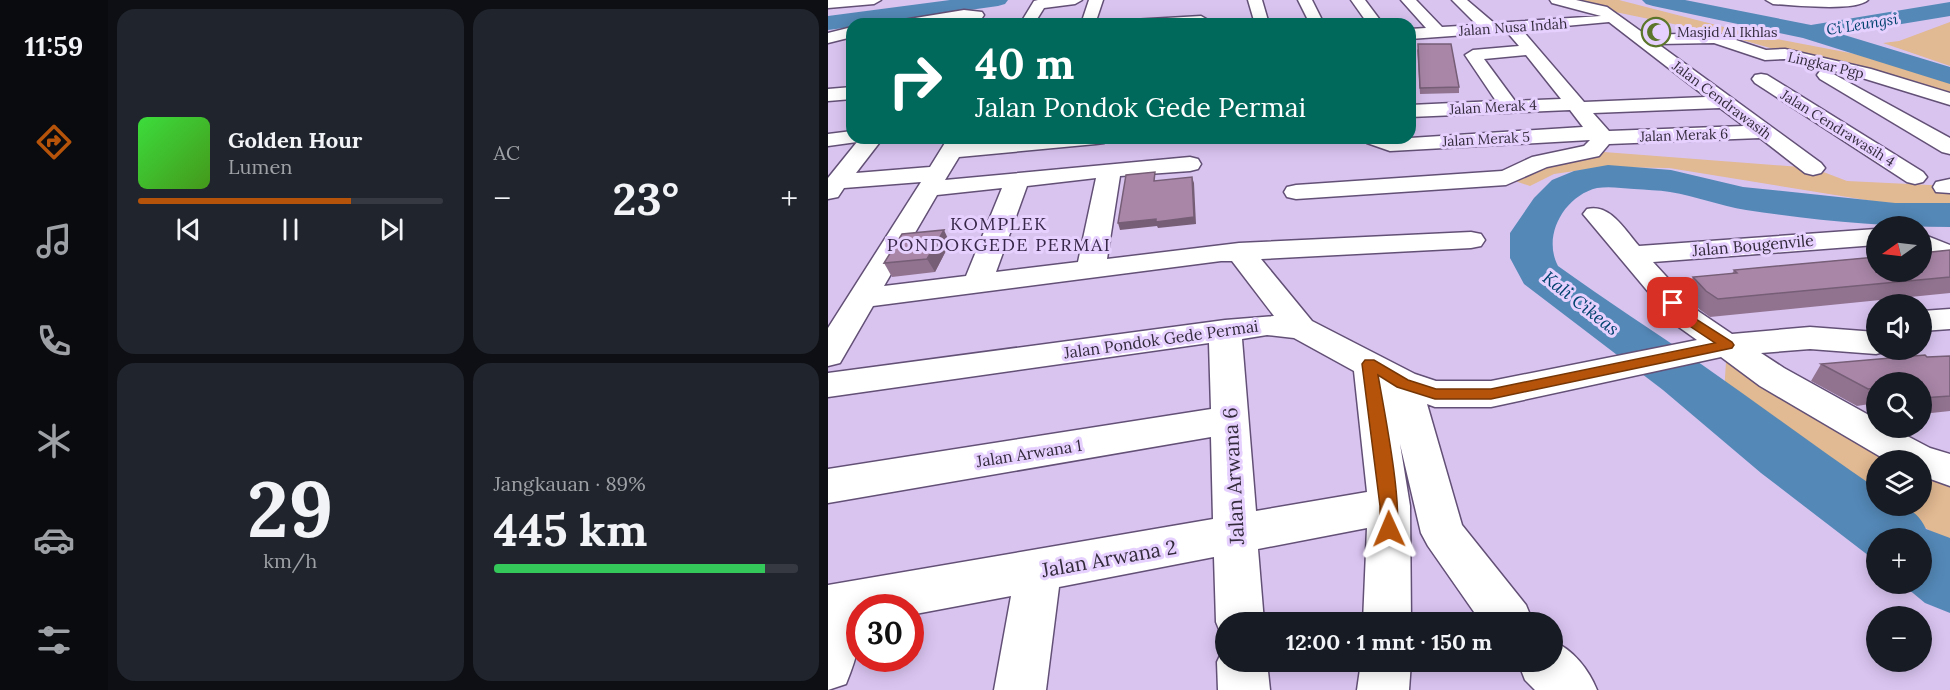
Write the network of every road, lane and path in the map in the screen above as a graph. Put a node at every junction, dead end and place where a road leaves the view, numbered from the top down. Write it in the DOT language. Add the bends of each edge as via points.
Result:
graph roads {
  1 [pos="874,0"];
  2 [pos="1076,0"];
  3 [pos="1096,0"];
  4 [pos="1255,0"];
  5 [pos="1305,0"];
  6 [pos="1358,0"];
  7 [pos="1408,0"];
  8 [pos="1459,0"];
  9 [pos="1557,0"];
  10 [pos="1773,0"];
  11 [pos="1861,0"];
  12 [pos="828,4"];
  13 [pos="1577,4"];
  14 [pos="1542,7"];
  15 [pos="1496,10"];
  16 [pos="1472,12"];
  17 [pos="1609,15"];
  18 [pos="1031,18"];
  19 [pos="1090,18"];
  20 [pos="1260,18"];
  21 [pos="1314,18"];
  22 [pos="1372,18"];
  23 [pos="1557,24"];
  24 [pos="1512,28"];
  25 [pos="1491,29"];
  26 [pos="1438,32"];
  27 [pos="846,34"];
  28 [pos="1416,34"];
  29 [pos="1570,35"];
  30 [pos="828,38"];
  31 [pos="1642,40"];
  32 [pos="1531,50"];
  33 [pos="1766,55"];
  34 [pos="1722,57"];
  35 [pos="1689,58"];
  36 [pos="1668,60"];
  37 [pos="1865,73"];
  38 [pos="1826,75"];
  39 [pos="1743,80"];
  40 [pos="1698,82"];
  41 [pos="1638,88"];
  42 [pos="846,94"];
  43 [pos="828,95"];
  44 [pos="1950,99"];
  45 [pos="1725,102"];
  46 [pos="1655,105"];
  47 [pos="1509,106"];
  48 [pos="1577,106"];
  49 [pos="846,108"];
  50 [pos="828,110"];
  51 [pos="1416,111"];
  52 [pos="1765,132"];
  53 [pos="846,138"];
  54 [pos="828,140"];
  55 [pos="1598,140"];
  56 [pos="866,144"];
  57 [pos="1060,144"];
  58 [pos="1416,144"];
  59 [pos="1950,147"];
  60 [pos="944,163"];
  61 [pos="1190,164"];
  62 [pos="1813,168"];
  63 [pos="1109,170"];
  64 [pos="1915,177"];
  65 [pos="835,178"];
  66 [pos="1018,179"];
  67 [pos="1296,192"];
  68 [pos="1596,214"];
  69 [pos="1866,238"];
  70 [pos="1471,240"];
  71 [pos="1932,247"];
  72 [pos="1239,251"];
  73 [pos="1630,255"];
  74 [pos="1950,255"];
  75 [pos="1091,271"];
  76 [pos="977,285"];
  77 [pos="863,298"];
  78 [pos="1950,319"];
  79 [pos="1932,320"];
  80 [pos="1866,326"];
  81 [pos="1301,328"];
  82 [pos="1225,330"];
  83 [pos="1810,338"];
  84 [pos="1950,339"];
  85 [pos="1932,340"];
  86 [pos="1866,342"];
  87 [pos="1718,346"];
  88 [pos="828,356"];
  89 [pos="1386,374"];
  90 [pos="828,385"];
  91 [pos="1230,420"];
  92 [pos="1901,450"];
  93 [pos="1932,465"];
  94 [pos="1950,470"];
  95 [pos="828,486"];
  96 [pos="1389,506"];
  97 [pos="1236,534"];
  98 [pos="1038,571"];
  99 [pos="840,606"];
  100 [pos="1240,612"];
  101 [pos="1387,612"];
  102 [pos="1502,612"];
  103 [pos="828,666"];
  104 [pos="1243,672"];
  105 [pos="1553,672"];
  106 [pos="1020,690"];
  107 [pos="1244,690"];
  108 [pos="1571,690"];
  1 -- 12 [label="street"];
  2 -- 18 [label="street" via="1039,4"];
  3 -- 19 [label="street"];
  4 -- 20 [label="street"];
  5 -- 21 [label="street"];
  6 -- 22 [label="street"];
  7 -- 26 [label="street"];
  8 -- 16 [label="street"];
  9 -- 13 [label="street"];
  10 -- 11 [label="street"];
  13 -- 14 [label="street"];
  13 -- 17 [label="street"];
  15 -- 16 [label="street"];
  16 -- 25 [label="street"];
  17 -- 23 [label="street, Jalan Nusa Indah"];
  17 -- 31 [label="street, Jalan Cendrawasih"];
  23 -- 24 [label="street, Jalan Nusa Indah"];
  23 -- 29 [label="street"];
  24 -- 25 [label="street, Jalan Nusa Indah"];
  24 -- 32 [label="street"];
  25 -- 26 [label="street, Jalan Nusa Indah"];
  26 -- 28 [label="street, Jalan Nusa Indah"];
  27 -- 30 [label="street"];
  31 -- 33 [label="street, Lingkar Pgp" via="1714,38"];
  31 -- 36 [label="street, Jalan Cendrawasih"];
  32 -- 47 [label="street" via="1473,55"];
  32 -- 48 [label="street"];
  33 -- 34 [label="street"];
  33 -- 37 [label="street, Lingkar Pgp" via="1792,56"];
  35 -- 36 [label="street"];
  36 -- 40 [label="street, Jalan Cendrawasih"];
  37 -- 38 [label="street"];
  37 -- 44 [label="street, Lingkar Pgp"];
  38 -- 39 [label="street"];
  38 -- 59 [label="street"];
  39 -- 40 [label="street"];
  39 -- 64 [label="street, Jalan Cendrawasih 4"];
  40 -- 45 [label="street, Jalan Cendrawasih"];
  41 -- 46 [label="street"];
  42 -- 43 [label="street"];
  45 -- 46 [label="street, Jalan Merak 4"];
  45 -- 52 [label="street, Jalan Cendrawasih"];
  46 -- 48 [label="street, Jalan Merak 4"];
  47 -- 48 [label="street, Jalan Merak 4"];
  47 -- 51 [label="street, Jalan Merak 4"];
  48 -- 55 [label="street"];
  49 -- 50 [label="street"];
  52 -- 55 [label="street, Jalan Merak 6"];
  52 -- 62 [label="street, Jalan Cendrawasih"];
  53 -- 54 [label="street"];
  55 -- 58 [label="street, Jalan Merak 5"];
  55 -- 67 [label="street" via="1506,178"];
  56 -- 65 [label="street"];
  57 -- 60 [label="street"];
  60 -- 65 [label="street"];
  60 -- 66 [label="street"];
  60 -- 77 [label="street"];
  61 -- 63 [label="street"];
  63 -- 66 [label="street"];
  63 -- 75 [label="street"];
  66 -- 76 [label="street"];
  68 -- 73 [label="street"];
  69 -- 73 [label="street, Jalan Bougenvile"];
  70 -- 72 [label="street"];
  71 -- 74 [label="street"];
  72 -- 75 [label="street"];
  72 -- 81 [label="street"];
  73 -- 87 [label="street"];
  75 -- 76 [label="street"];
  76 -- 77 [label="street"];
  77 -- 88 [label="street"];
  78 -- 79 [label="street"];
  80 -- 83 [label="street"];
  81 -- 82 [label="street, Jalan Pondok Gede Permai" via="1267,325"];
  81 -- 89 [label="street, Jalan Pondok Gede Permai"];
  82 -- 90 [label="street, Jalan Pondok Gede Permai"];
  82 -- 91 [label="street, Jalan Arwana 6"];
  83 -- 86 [label="street"];
  83 -- 87 [label="street, Jalan Pondok Gede Permai"];
  84 -- 85 [label="street"];
  87 -- 89 [label="street, Jalan Pondok Gede Permai" via="1491,394 1435,394"];
  87 -- 92 [label="street"];
  89 -- 96 [label="street"];
  89 -- 102 [label="street" via="1443,533"];
  91 -- 95 [label="street, Jalan Arwana 1"];
  91 -- 97 [label="street, Jalan Arwana 6"];
  93 -- 94 [label="street"];
  96 -- 97 [label="street, Jalan Arwana 2"];
  96 -- 101 [label="street"];
  97 -- 98 [label="street, Jalan Arwana 2"];
  97 -- 100 [label="street, Jalan Arwana 6"];
  98 -- 99 [label="street, Jalan Arwana 2"];
  98 -- 106 [label="street"];
  99 -- 103 [label="street"];
  104 -- 107 [label="street"];
  105 -- 108 [label="street"];
}
